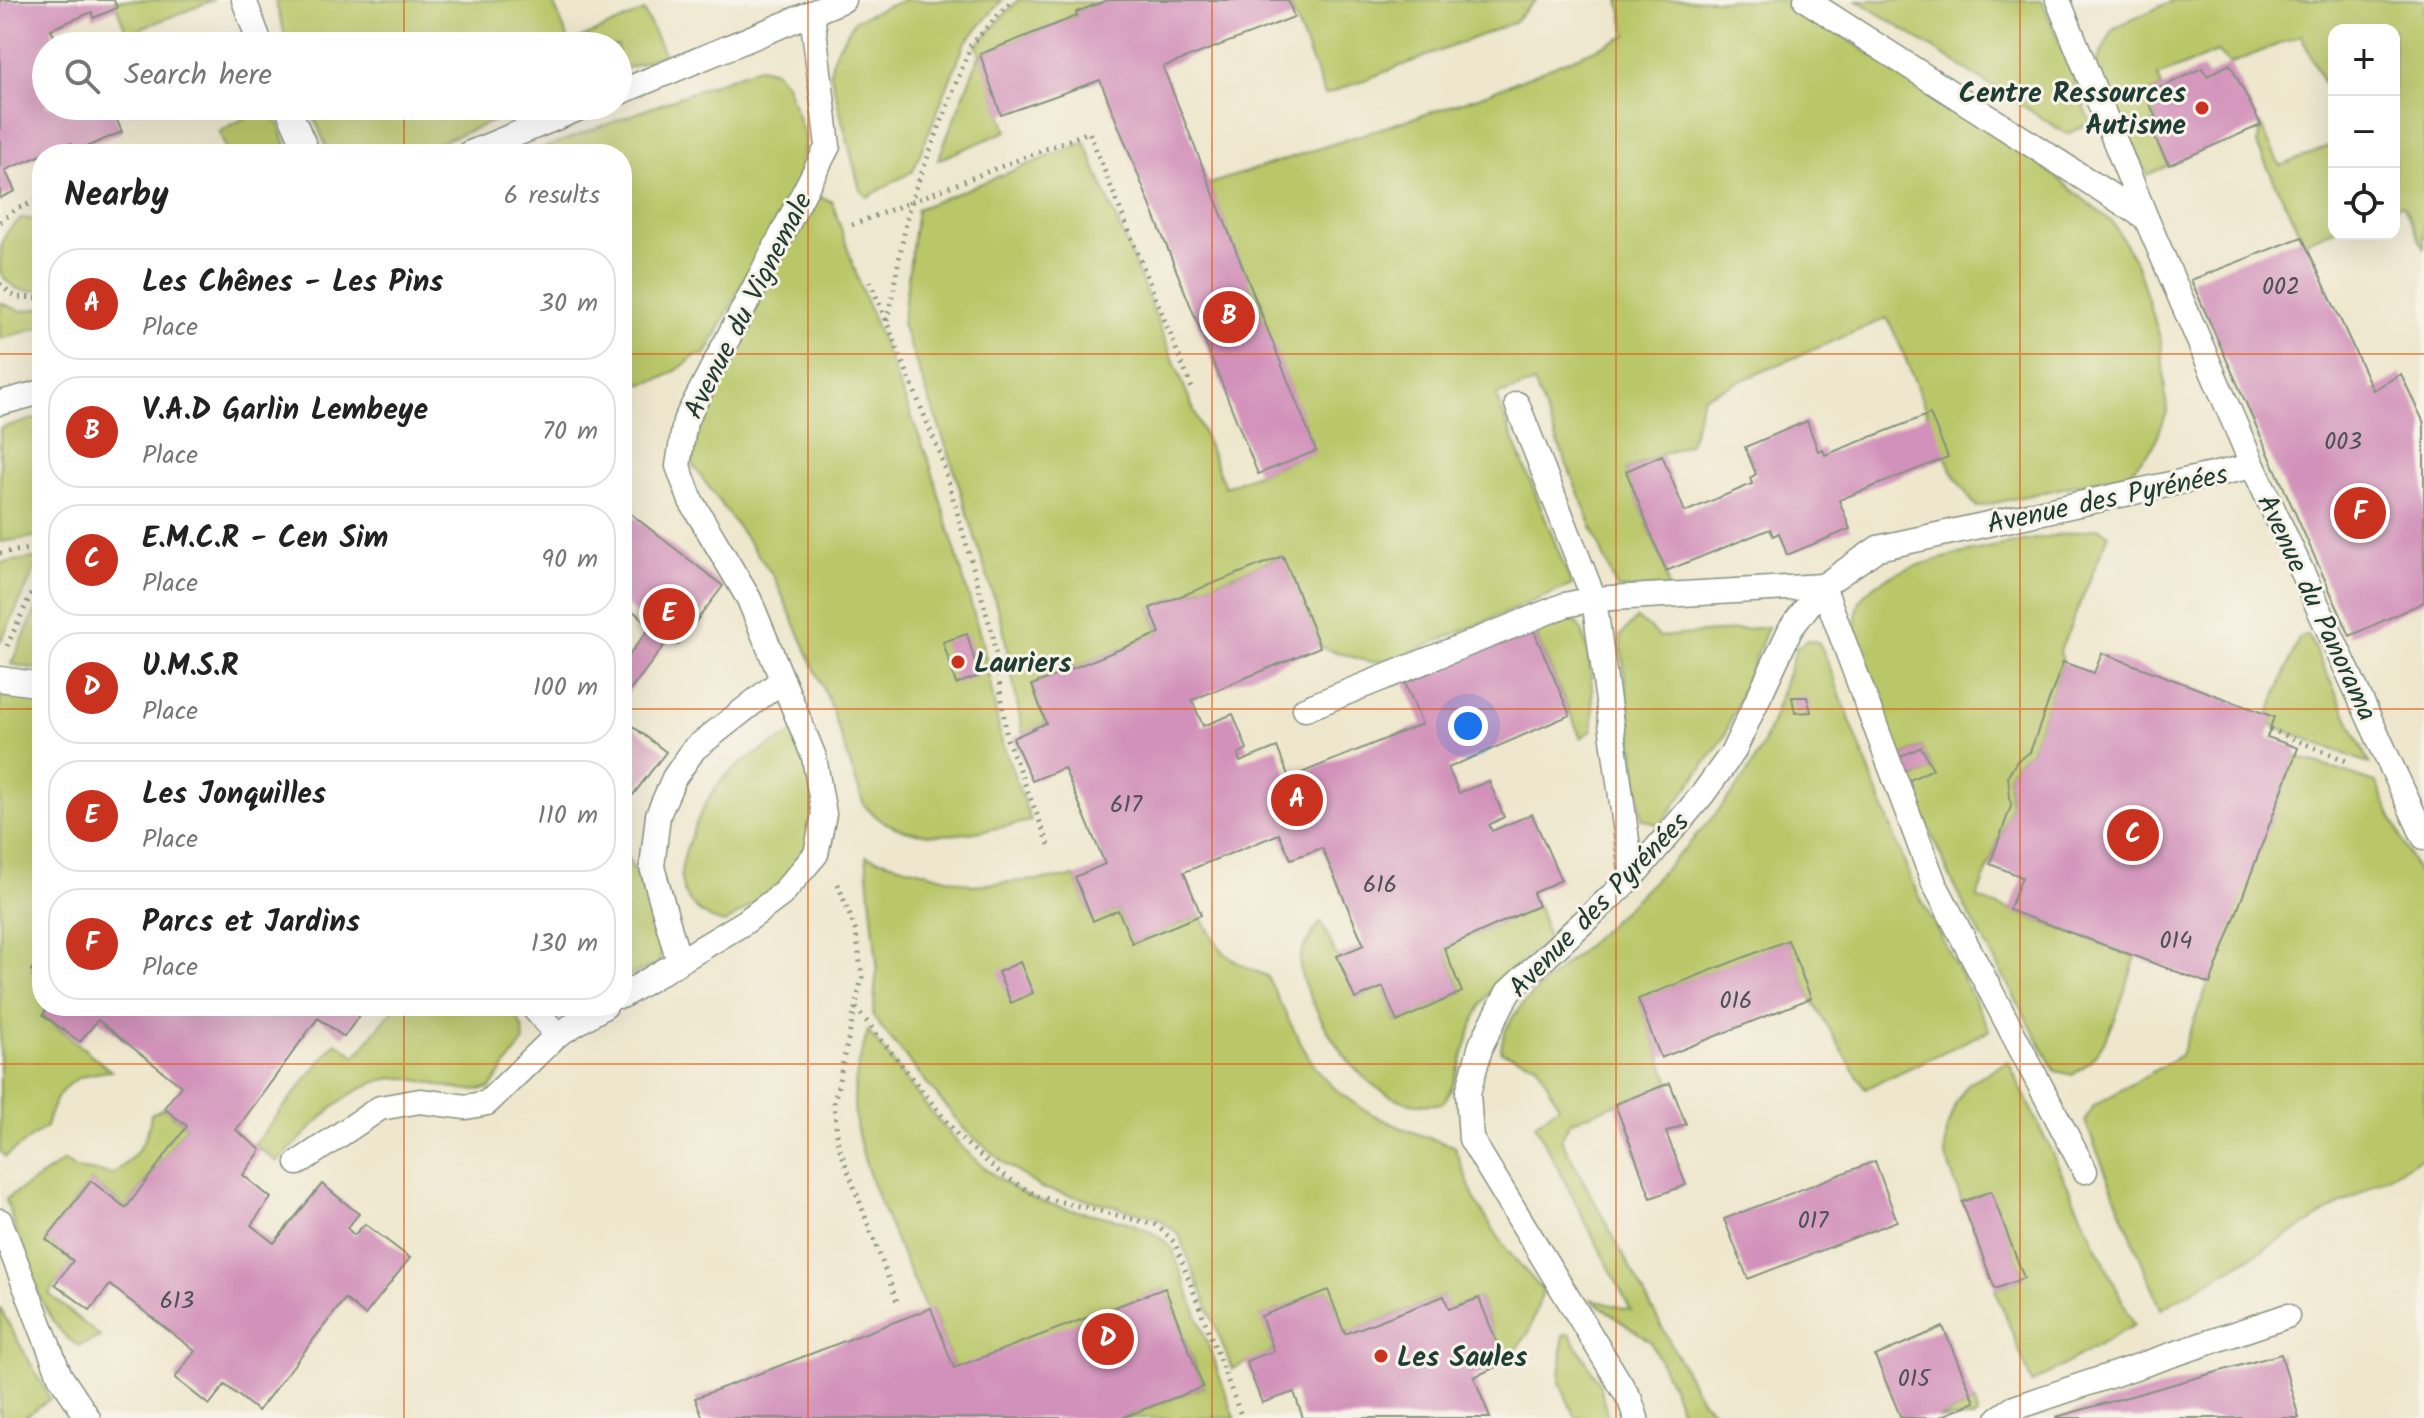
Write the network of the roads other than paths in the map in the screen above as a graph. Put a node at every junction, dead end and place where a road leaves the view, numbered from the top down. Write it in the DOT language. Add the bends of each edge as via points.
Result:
graph roads {
  1 [pos="244,0"];
  2 [pos="843,0"];
  3 [pos="1806,0"];
  4 [pos="2058,0"];
  5 [pos="812,13"];
  6 [pos="256,32"];
  7 [pos="632,87"];
  8 [pos="293,120"];
  9 [pos="551,120"];
  10 [pos="304,144"];
  11 [pos="492,144"];
  12 [pos="2146,218"];
  13 [pos="32,395"];
  14 [pos="0,403"];
  15 [pos="1517,404"];
  16 [pos="2253,466"];
  17 [pos="1823,586"];
  18 [pos="1594,599"];
  19 [pos="0,679"];
  20 [pos="782,680"];
  21 [pos="32,684"];
  22 [pos="1305,709"];
  23 [pos="2424,837"];
  24 [pos="1632,877"];
  25 [pos="679,962"];
  26 [pos="632,990"];
  27 [pos="541,1016"];
  28 [pos="588,1016"];
  29 [pos="557,1035"];
  30 [pos="298,1163"];
  31 [pos="2085,1171"];
  32 [pos="0,1221"];
  33 [pos="2287,1316"];
  34 [pos="88,1418"];
  35 [pos="1636,1418"];
  36 [pos="1999,1418"];
  1 -- 6 [label="lane"];
  2 -- 5 [label="lane"];
  3 -- 12 [label="lane"];
  4 -- 12 [label="lane, Avenue du Panorama"];
  5 -- 7 [label="lane"];
  5 -- 20 [label="lane, Avenue du Vignemale" via="828,146 685,421 678,466 697,512 749,599"];
  8 -- 10 [label="lane"];
  9 -- 11 [label="lane"];
  12 -- 16 [label="lane, Avenue du Panorama"];
  13 -- 14 [label="lane"];
  15 -- 18 [label="lane"];
  16 -- 17 [label="lane, Avenue des Pyrénées" via="1878,548"];
  16 -- 23 [label="lane, Avenue du Panorama"];
  17 -- 18 [label="lane"];
  17 -- 24 [label="lane, Avenue des Pyrénées" via="1791,628 1733,752"];
  17 -- 31 [label="lane" via="1934,883"];
  18 -- 22 [label="lane" via="1565,605"];
  18 -- 24 [label="lane"];
  19 -- 21 [label="lane"];
  20 -- 25 [label="lane" via="694,749 658,815 652,867"];
  20 -- 25 [label="lane, Avenue du Vignemale" via="814,757 824,814 816,854 781,895"];
  24 -- 35 [label="lane, Avenue des Pyrénées" via="1508,992 1481,1045 1468,1093 1471,1139"];
  25 -- 26 [label="lane, Avenue du Vignemale"];
  27 -- 29 [label="lane"];
  28 -- 29 [label="lane"];
  29 -- 30 [label="lane" via="487,1103 466,1107 420,1101 380,1108"];
  32 -- 34 [label="lane" via="60,1376"];
  33 -- 36 [label="lane" via="2014,1408"];
}
